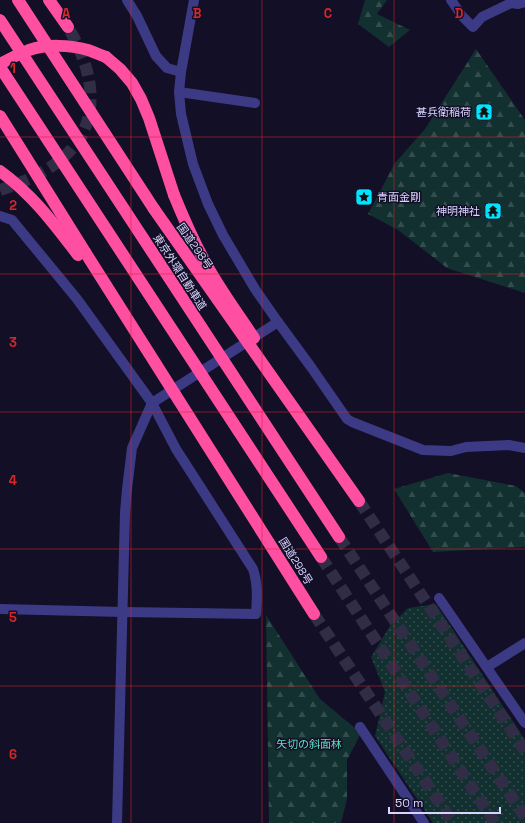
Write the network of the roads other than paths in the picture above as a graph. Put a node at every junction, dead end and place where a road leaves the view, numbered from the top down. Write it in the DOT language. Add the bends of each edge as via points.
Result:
graph roads {
  1 [pos="18,0"];
  2 [pos="49,0"];
  3 [pos="127,0"];
  4 [pos="194,0"];
  5 [pos="451,0"];
  6 [pos="525,2"];
  7 [pos="0,20"];
  8 [pos="68,27"];
  9 [pos="0,64"];
  10 [pos="0,67"];
  11 [pos="181,72"];
  12 [pos="179,92"];
  13 [pos="255,103"];
  14 [pos="0,116"];
  15 [pos="0,171"];
  16 [pos="0,216"];
  17 [pos="82,253"];
  18 [pos="278,322"];
  19 [pos="152,403"];
  20 [pos="525,448"];
  21 [pos="342,477"];
  22 [pos="359,501"];
  23 [pos="339,537"];
  24 [pos="321,557"];
  25 [pos="439,598"];
  26 [pos="0,609"];
  27 [pos="123,612"];
  28 [pos="314,614"];
  29 [pos="525,643"];
  30 [pos="487,667"];
  31 [pos="525,723"];
  32 [pos="360,727"];
  33 [pos="117,823"];
  34 [pos="424,823"];
  1 -- 21 [label="highway, 国道298号, bridge" via="154,209"];
  2 -- 8 [label="highway"];
  3 -- 11 [label="street" via="156,56 167,68"];
  4 -- 11 [label="street"];
  5 -- 6 [label="street" via="473,26 482,17 511,3"];
  7 -- 23 [label="highway, 東京外環自動車道, bridge"];
  9 -- 21 [label="highway, bridge" via="30,50 68,47 88,50 106,58 132,83 149,118 174,195 204,261 320,435"];
  10 -- 24 [label="highway, bridge"];
  11 -- 12 [label="street"];
  12 -- 13 [label="street"];
  12 -- 18 [label="street" via="181,114 193,164 208,204 255,289"];
  14 -- 17 [label="highway"];
  15 -- 17 [label="highway" via="37,203"];
  16 -- 19 [label="street" via="12,220 72,293"];
  17 -- 28 [label="highway, 国道298号, bridge"];
  18 -- 19 [label="street"];
  18 -- 20 [label="street" via="347,419 352,422 423,450 451,451 466,447 509,446"];
  19 -- 27 [label="street" via="132,448 125,513"];
  19 -- 27 [label="street" via="176,449 253,569 256,614"];
  21 -- 22 [label="highway, 国道298号, bridge"];
  25 -- 30 [label="street"];
  26 -- 27 [label="street"];
  27 -- 33 [label="street"];
  29 -- 30 [label="street"];
  30 -- 31 [label="street"];
  32 -- 34 [label="street"];
}
